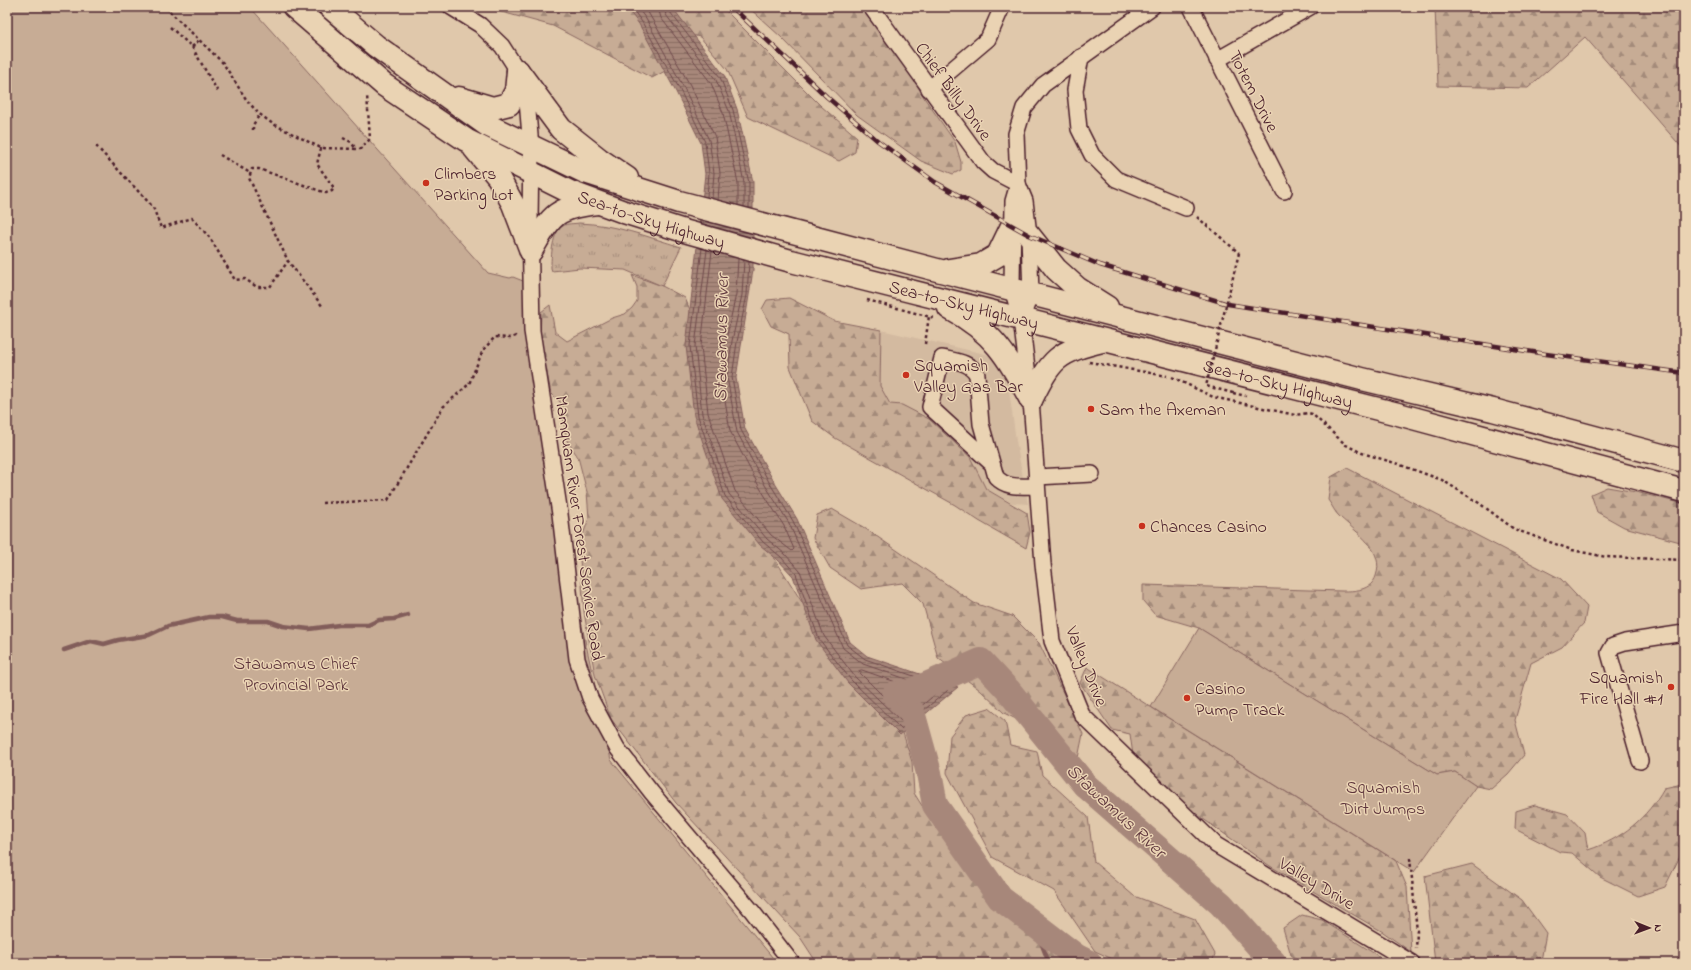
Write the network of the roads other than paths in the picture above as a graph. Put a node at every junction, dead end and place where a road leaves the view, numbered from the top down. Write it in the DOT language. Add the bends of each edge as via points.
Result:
graph roads {
  1 [pos="294,7"];
  2 [pos="330,7"];
  3 [pos="450,7"];
  4 [pos="871,7"];
  5 [pos="1002,7"];
  6 [pos="1152,7"];
  7 [pos="1191,7"];
  8 [pos="1310,7"];
  9 [pos="1081,58"];
  10 [pos="1217,60"];
  11 [pos="518,71"];
  12 [pos="929,89"];
  13 [pos="443,94"];
  14 [pos="466,140"];
  15 [pos="531,147"];
  16 [pos="532,173"];
  17 [pos="1018,184"];
  18 [pos="1284,191"];
  19 [pos="651,193"];
  20 [pos="599,203"];
  21 [pos="1186,208"];
  22 [pos="1020,230"];
  23 [pos="531,251"];
  24 [pos="941,271"];
  25 [pos="1022,292"];
  26 [pos="923,295"];
  27 [pos="1125,318"];
  28 [pos="1021,320"];
  29 [pos="1103,340"];
  30 [pos="1031,400"];
  31 [pos="1684,461"];
  32 [pos="990,462"];
  33 [pos="1092,474"];
  34 [pos="1037,481"];
  35 [pos="1684,491"];
  36 [pos="1684,633"];
  37 [pos="1640,760"];
  38 [pos="1414,957"];
  39 [pos="792,963"];
  1 -- 14 [label="highway, Sea-to-Sky Highway" via="384,85"];
  2 -- 13 [label="highway, Sea-to-Sky Highway" via="376,46"];
  3 -- 11 [label="street, Mamquam River Forest Service Road" via="480,26 502,46"];
  4 -- 12 [label="street, Chief Billy Drive"];
  5 -- 12 [label="street" via="988,39"];
  6 -- 9 [label="street"];
  7 -- 10 [label="street, Totem Drive"];
  8 -- 10 [label="street"];
  9 -- 17 [label="street" via="1043,85 1024,108 1016,134"];
  9 -- 21 [label="street" via="1074,90 1079,129 1092,155 1116,179"];
  10 -- 18 [label="street, Totem Drive"];
  11 -- 13 [label="highway" via="516,91 509,104 493,108"];
  11 -- 15 [label="street, Mamquam River Forest Service Road" via="526,89"];
  11 -- 19 [label="highway" via="561,129 599,160"];
  12 -- 17 [label="street, Chief Billy Drive" via="983,162 993,171"];
  13 -- 15 [label="highway, Sea-to-Sky Highway" via="487,125"];
  14 -- 16 [label="highway, Sea-to-Sky Highway"];
  14 -- 23 [label="highway" via="498,177 513,204"];
  15 -- 16 [label="street, Mamquam River Forest Service Road"];
  15 -- 19 [label="highway, Sea-to-Sky Highway" via="585,172"];
  16 -- 20 [label="highway, Sea-to-Sky Highway"];
  16 -- 23 [label="street, Mamquam River Forest Service Road"];
  17 -- 22 [label="street" via="1012,202"];
  19 -- 24 [label="highway, Sea-to-Sky Highway"];
  20 -- 23 [label="highway" via="573,206 552,217"];
  20 -- 26 [label="highway, Sea-to-Sky Highway" via="684,232"];
  22 -- 24 [label="highway" via="998,255 981,265"];
  22 -- 25 [label="street"];
  22 -- 27 [label="highway" via="1077,288"];
  23 -- 39 [label="street, Mamquam River Forest Service Road" via="532,331 560,514 577,659 590,698 617,748"];
  24 -- 25 [label="highway, Sea-to-Sky Highway"];
  25 -- 27 [label="highway, Sea-to-Sky Highway"];
  25 -- 28 [label="street, Valley Drive"];
  26 -- 28 [label="highway, Sea-to-Sky Highway"];
  26 -- 30 [label="highway" via="968,319 991,337 1008,359"];
  27 -- 31 [label="highway, Sea-to-Sky Highway" via="1493,410"];
  28 -- 29 [label="highway, Sea-to-Sky Highway"];
  28 -- 30 [label="street, Valley Drive"];
  29 -- 30 [label="highway" via="1077,347 1060,356 1043,376"];
  29 -- 35 [label="highway, Sea-to-Sky Highway" via="1406,416"];
  30 -- 34 [label="street, Valley Drive"];
  32 -- 32 [label="street" via="981,424 977,374 968,365 942,358 930,407"];
  32 -- 34 [label="street" via="1002,484 1008,486"];
  33 -- 34 [label="street"];
  34 -- 38 [label="street, Valley Drive" via="1052,641 1082,715 1216,845"];
  36 -- 37 [label="street" via="1625,642 1613,646 1609,653"];
}
